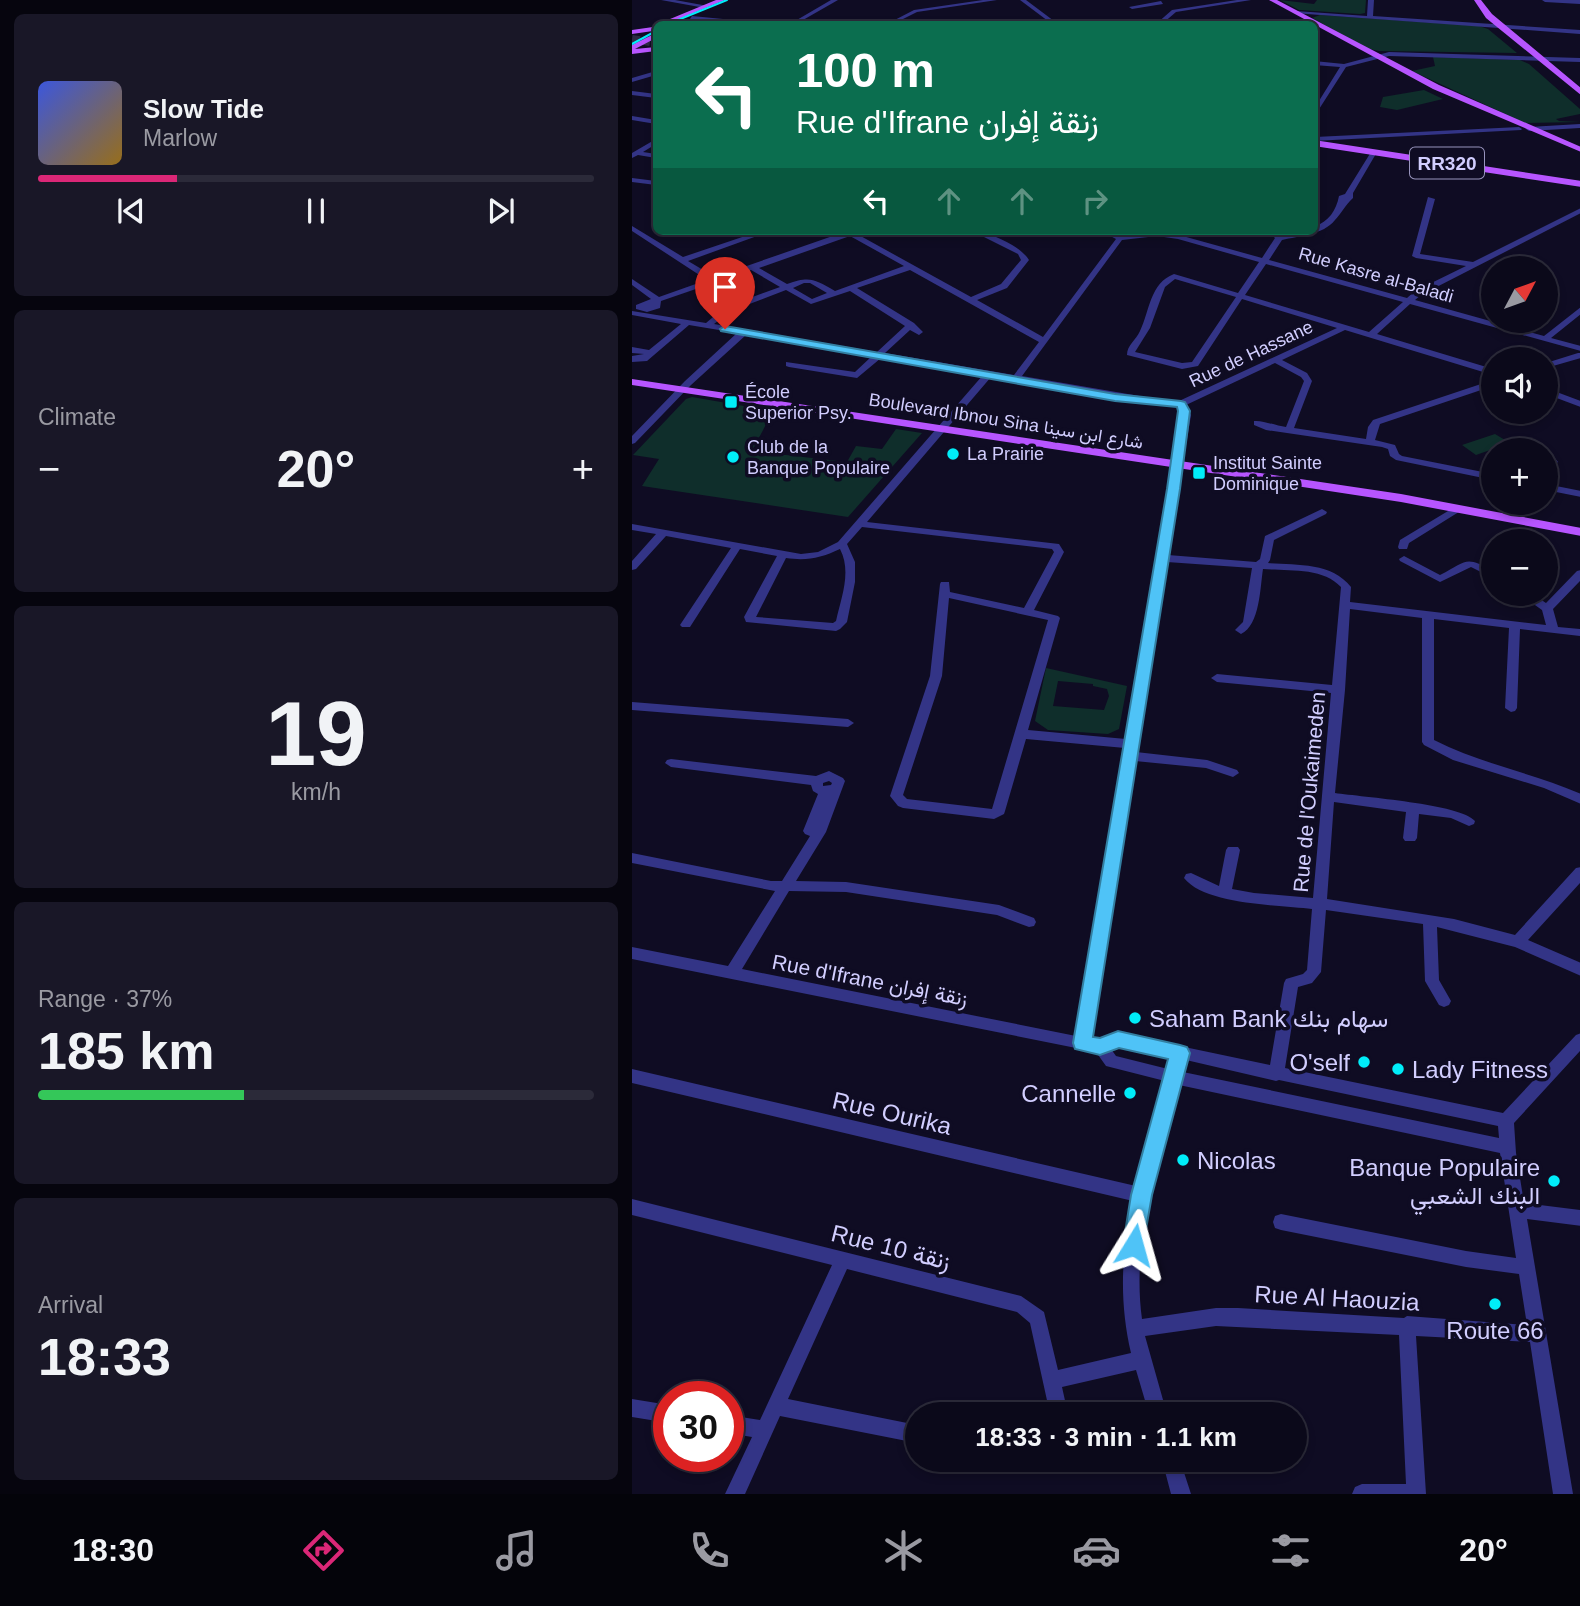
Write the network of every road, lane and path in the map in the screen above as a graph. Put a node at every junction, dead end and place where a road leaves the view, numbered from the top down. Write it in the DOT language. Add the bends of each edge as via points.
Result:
graph roads {
  1 [pos="664,0"];
  2 [pos="835,0"];
  3 [pos="994,0"];
  4 [pos="1023,0"];
  5 [pos="1248,0"];
  6 [pos="1264,0"];
  7 [pos="1272,0"];
  8 [pos="1371,0"];
  9 [pos="1477,0"];
  10 [pos="1546,0"];
  11 [pos="725,1"];
  12 [pos="966,2"];
  13 [pos="1158,2"];
  14 [pos="1580,2"];
  15 [pos="708,3"];
  16 [pos="1132,7"];
  17 [pos="1174,11"];
  18 [pos="1296,13"];
  19 [pos="1370,17"];
  20 [pos="692,18"];
  21 [pos="669,21"];
  22 [pos="684,21"];
  23 [pos="723,21"];
  24 [pos="798,21"];
  25 [pos="896,21"];
  26 [pos="1051,21"];
  27 [pos="1162,21"];
  28 [pos="1302,21"];
  29 [pos="1310,21"];
  30 [pos="1318,26"];
  31 [pos="1501,26"];
  32 [pos="1318,30"];
  33 [pos="1580,32"];
  34 [pos="1372,57"];
  35 [pos="1540,58"];
  36 [pos="1580,60"];
  37 [pos="1318,63"];
  38 [pos="1344,66"];
  39 [pos="653,74"];
  40 [pos="632,80"];
  41 [pos="632,93"];
  42 [pos="1580,93"];
  43 [pos="653,96"];
  44 [pos="1318,108"];
  45 [pos="634,120"];
  46 [pos="653,122"];
  47 [pos="1580,126"];
  48 [pos="1529,129"];
  49 [pos="1519,130"];
  50 [pos="1318,141"];
  51 [pos="1318,141"];
  52 [pos="1318,142"];
  53 [pos="653,143"];
  54 [pos="1374,152"];
  55 [pos="1580,153"];
  56 [pos="635,155"];
  57 [pos="653,156"];
  58 [pos="632,180"];
  59 [pos="1580,180"];
  60 [pos="645,182"];
  61 [pos="653,183"];
  62 [pos="632,191"];
  63 [pos="1349,193"];
  64 [pos="1431,199"];
  65 [pos="1580,210"];
  66 [pos="632,228"];
  67 [pos="1318,229"];
  68 [pos="747,235"];
  69 [pos="831,235"];
  70 [pos="845,235"];
  71 [pos="859,235"];
  72 [pos="984,235"];
  73 [pos="1114,235"];
  74 [pos="1148,235"];
  75 [pos="1173,235"];
  76 [pos="1276,235"];
  77 [pos="1294,235"];
  78 [pos="836,238"];
  79 [pos="1120,238"];
  80 [pos="1279,238"];
  81 [pos="683,260"];
  82 [pos="1265,260"];
  83 [pos="1472,264"];
  84 [pos="752,267"];
  85 [pos="910,267"];
  86 [pos="1174,276"];
  87 [pos="713,280"];
  88 [pos="632,281"];
  89 [pos="785,288"];
  90 [pos="851,288"];
  91 [pos="834,294"];
  92 [pos="1242,295"];
  93 [pos="656,300"];
  94 [pos="970,300"];
  95 [pos="1409,300"];
  96 [pos="1580,309"];
  97 [pos="638,312"];
  98 [pos="687,323"];
  99 [pos="911,325"];
  100 [pos="707,326"];
  101 [pos="1345,327"];
  102 [pos="744,332"];
  103 [pos="919,332"];
  104 [pos="1371,335"];
  105 [pos="1545,339"];
  106 [pos="1044,341"];
  107 [pos="1580,349"];
  108 [pos="637,353"];
  109 [pos="1580,355"];
  110 [pos="880,357"];
  111 [pos="1276,360"];
  112 [pos="1558,362"];
  113 [pos="789,364"];
  114 [pos="1481,368"];
  115 [pos="988,375"];
  116 [pos="1015,380"];
  117 [pos="632,382"];
  118 [pos="1481,387"];
  119 [pos="681,390"];
  120 [pos="1558,396"];
  121 [pos="1181,404"];
  122 [pos="1580,404"];
  123 [pos="632,423"];
  124 [pos="1257,423"];
  125 [pos="647,425"];
  126 [pos="943,429"];
  127 [pos="1289,430"];
  128 [pos="632,441"];
  129 [pos="1370,442"];
  130 [pos="1178,464"];
  131 [pos="1481,475"];
  132 [pos="1558,489"];
  133 [pos="1580,494"];
  134 [pos="1458,508"];
  135 [pos="1323,512"];
  136 [pos="860,524"];
  137 [pos="632,527"];
  138 [pos="663,533"];
  139 [pos="1580,533"];
  140 [pos="842,544"];
  141 [pos="737,546"];
  142 [pos="782,554"];
  143 [pos="1162,558"];
  144 [pos="1258,566"];
  145 [pos="632,567"];
  146 [pos="1481,568"];
  147 [pos="1580,573"];
  148 [pos="1346,605"];
  149 [pos="1544,606"];
  150 [pos="1547,608"];
  151 [pos="1027,612"];
  152 [pos="1428,615"];
  153 [pos="686,625"];
  154 [pos="1515,625"];
  155 [pos="1241,630"];
  156 [pos="1553,630"];
  157 [pos="1580,633"];
  158 [pos="1217,678"];
  159 [pos="1338,690"];
  160 [pos="632,706"];
  161 [pos="1512,708"];
  162 [pos="848,723"];
  163 [pos="1022,734"];
  164 [pos="1131,750"];
  165 [pos="671,763"];
  166 [pos="1233,773"];
  167 [pos="1330,797"];
  168 [pos="1580,800"];
  169 [pos="1413,809"];
  170 [pos="1469,821"];
  171 [pos="1410,838"];
  172 [pos="1233,850"];
  173 [pos="632,858"];
  174 [pos="1580,873"];
  175 [pos="1191,878"];
  176 [pos="785,888"];
  177 [pos="1224,894"];
  178 [pos="1322,904"];
  179 [pos="1430,921"];
  180 [pos="1029,922"];
  181 [pos="1518,941"];
  182 [pos="632,953"];
  183 [pos="1580,970"];
  184 [pos="731,974"];
  185 [pos="1291,983"];
  186 [pos="1444,1002"];
  187 [pos="1580,1040"];
  188 [pos="1082,1043"];
  189 [pos="1100,1047"];
  190 [pos="1180,1053"];
  191 [pos="1277,1074"];
  192 [pos="1174,1077"];
  193 [pos="634,1080"];
  194 [pos="1506,1121"];
  195 [pos="1507,1147"];
  196 [pos="1141,1195"];
  197 [pos="632,1207"];
  198 [pos="1517,1210"];
  199 [pos="1580,1218"];
  200 [pos="1281,1222"];
  201 [pos="843,1260"];
  202 [pos="1525,1266"];
  203 [pos="1407,1325"];
  204 [pos="1135,1329"];
  205 [pos="1538,1334"];
  206 [pos="1141,1360"];
  207 [pos="1052,1380"];
  208 [pos="1057,1402"];
  209 [pos="1154,1402"];
  210 [pos="776,1406"];
  211 [pos="632,1408"];
  212 [pos="653,1411"];
  213 [pos="744,1427"];
  214 [pos="765,1430"];
  215 [pos="905,1432"];
  216 [pos="1175,1472"];
  217 [pos="735,1494"];
  218 [pos="1181,1494"];
  219 [pos="1362,1494"];
  220 [pos="1416,1494"];
  221 [pos="1563,1494"];
  222 [pos="1569,1494"];
  1 -- 15 [label="street"];
  2 -- 24 [label="street"];
  3 -- 12 [label="street"];
  4 -- 26 [label="street"];
  5 -- 17 [label="street"];
  6 -- 28 [label="main road"];
  7 -- 18 [label="main road"];
  8 -- 19 [label="street"];
  9 -- 31 [label="main road"];
  10 -- 14 [label="street"];
  11 -- 15 [label="main road"];
  11 -- 20 [label="main road"];
  12 -- 25 [label="street" via="916,11"];
  13 -- 16 [label="street"];
  13 -- 17 [label="street"];
  15 -- 21 [label="main road"];
  17 -- 27 [label="street"];
  18 -- 19 [label="street"];
  18 -- 29 [label="main road"];
  19 -- 31 [label="street"];
  20 -- 22 [label="main road"];
  20 -- 23 [label="street"];
  30 -- 34 [label="main road"];
  31 -- 33 [label="street"];
  31 -- 35 [label="main road"];
  32 -- 34 [label="main road"];
  34 -- 35 [label="street"];
  34 -- 38 [label="street"];
  34 -- 48 [label="main road"];
  34 -- 49 [label="main road"];
  35 -- 36 [label="street"];
  35 -- 42 [label="main road"];
  37 -- 38 [label="street"];
  38 -- 44 [label="street"];
  39 -- 40 [label="street"];
  41 -- 43 [label="street"];
  45 -- 46 [label="street"];
  47 -- 48 [label="street"];
  48 -- 55 [label="main road"];
  49 -- 50 [label="street"];
  49 -- 55 [label="main road"];
  51 -- 59 [label="main road, RR320"];
  52 -- 54 [label="main road, RR320"];
  53 -- 56 [label="street"];
  54 -- 59 [label="main road, RR320"];
  54 -- 63 [label="street"];
  56 -- 57 [label="street"];
  58 -- 60 [label="street"];
  60 -- 61 [label="street"];
  60 -- 62 [label="street"];
  63 -- 67 [label="street" via="1329,224"];
  64 -- 83 [label="street" via="1416,257"];
  65 -- 83 [label="street"];
  66 -- 81 [label="street"];
  68 -- 81 [label="street"];
  69 -- 78 [label="street"];
  70 -- 78 [label="street"];
  71 -- 85 [label="street"];
  72 -- 94 [label="street" via="1021,253 1025,260 1004,286"];
  73 -- 79 [label="street"];
  74 -- 79 [label="street, Rue Kasre al-Baladi"];
  75 -- 82 [label="street, Rue Kasre al-Baladi"];
  76 -- 80 [label="street"];
  77 -- 80 [label="street"];
  78 -- 84 [label="street"];
  79 -- 106 [label="street"];
  80 -- 82 [label="street"];
  81 -- 87 [label="street"];
  82 -- 92 [label="street"];
  82 -- 95 [label="street, Rue Kasre al-Baladi"];
  83 -- 95 [label="street"];
  84 -- 87 [label="street"];
  84 -- 89 [label="street"];
  85 -- 90 [label="street"];
  85 -- 94 [label="street"];
  86 -- 92 [label="street"];
  86 -- 92 [label="street" via="1156,297 1142,335 1130,349 1134,356 1182,366 1195,364"];
  87 -- 93 [label="street"];
  88 -- 93 [label="street"];
  89 -- 91 [label="street" via="808,280"];
  89 -- 91 [label="street" via="811,302"];
  89 -- 100 [label="street" via="728,309"];
  90 -- 91 [label="street"];
  90 -- 99 [label="street"];
  92 -- 101 [label="street"];
  93 -- 97 [label="street" via="657,306"];
  94 -- 106 [label="street"];
  95 -- 104 [label="street"];
  95 -- 105 [label="street, Rue Kasre al-Baladi"];
  96 -- 105 [label="street"];
  97 -- 98 [label="street, Rue de Hassane"];
  98 -- 100 [label="street, Rue de Hassane"];
  98 -- 108 [label="street"];
  99 -- 103 [label="street"];
  99 -- 110 [label="street"];
  100 -- 102 [label="street, Rue de Hassane"];
  101 -- 104 [label="street"];
  101 -- 111 [label="street, Rue de Hassane"];
  102 -- 110 [label="street, Rue de Hassane"];
  102 -- 119 [label="street"];
  104 -- 114 [label="street"];
  105 -- 107 [label="street, Rue Kasre al-Baladi"];
  106 -- 116 [label="street"];
  109 -- 112 [label="street"];
  110 -- 113 [label="street" via="857,375"];
  110 -- 115 [label="street, Rue de Hassane"];
  111 -- 121 [label="street, Rue de Hassane"];
  111 -- 127 [label="street" via="1308,381"];
  115 -- 116 [label="street, Rue de Hassane"];
  115 -- 126 [label="street"];
  116 -- 121 [label="street, Rue de Hassane"];
  117 -- 119 [label="main road, Boulevard Ibnou Sina شارع ابن سينا"];
  118 -- 129 [label="street" via="1376,422"];
  119 -- 125 [label="street"];
  119 -- 126 [label="main road, Boulevard Ibnou Sina شارع ابن سينا"];
  120 -- 122 [label="street"];
  121 -- 130 [label="street" via="1186,415"];
  123 -- 125 [label="street"];
  124 -- 127 [label="street"];
  125 -- 128 [label="street"];
  126 -- 130 [label="main road, Boulevard Ibnou Sina شارع ابن سينا"];
  126 -- 136 [label="street"];
  127 -- 129 [label="street"];
  129 -- 131 [label="street" via="1389,446 1395,456 1410,461"];
  130 -- 134 [label="main road, Boulevard Ibnou Sina شارع ابن سينا"];
  130 -- 143 [label="street"];
  132 -- 133 [label="street"];
  134 -- 139 [label="main road, Boulevard Ibnou Sina شارع ابن سينا"];
  134 -- 146 [label="street" via="1404,542 1403,553 1440,579 1471,563"];
  135 -- 144 [label="street" via="1269,538 1265,560"];
  136 -- 140 [label="street"];
  136 -- 151 [label="street" via="1057,547 1059,552"];
  137 -- 138 [label="street"];
  138 -- 141 [label="street"];
  138 -- 145 [label="street"];
  140 -- 142 [label="street" via="820,555"];
  140 -- 142 [label="street" via="849,553 851,569 840,625 833,628 750,620"];
  141 -- 142 [label="street"];
  141 -- 153 [label="street"];
  143 -- 144 [label="street"];
  143 -- 164 [label="street"];
  144 -- 148 [label="street, Rue de l'Oukaimeden" via="1316,570 1343,582"];
  144 -- 155 [label="street" via="1248,623"];
  147 -- 150 [label="street"];
  148 -- 152 [label="street"];
  148 -- 159 [label="street, Rue de l'Oukaimeden"];
  149 -- 150 [label="street"];
  150 -- 156 [label="street"];
  151 -- 163 [label="street" via="1054,618"];
  151 -- 163 [label="street" via="944,589 936,676 896,796 899,801 988,815 999,811"];
  152 -- 154 [label="street"];
  152 -- 168 [label="street" via="1428,742 1457,757 1557,788"];
  154 -- 156 [label="street"];
  154 -- 161 [label="street"];
  156 -- 157 [label="street"];
  158 -- 159 [label="street"];
  159 -- 167 [label="street, Rue de l'Oukaimeden"];
  160 -- 162 [label="street"];
  163 -- 164 [label="street"];
  164 -- 166 [label="street"];
  164 -- 188 [label="street"];
  165 -- 176 [label="street" via="826,787 814,832"];
  167 -- 169 [label="street"];
  167 -- 178 [label="street, Rue de l'Oukaimeden"];
  169 -- 170 [label="street"];
  169 -- 171 [label="street"];
  172 -- 177 [label="street"];
  173 -- 176 [label="street"];
  174 -- 181 [label="street"];
  175 -- 177 [label="street"];
  176 -- 180 [label="street" via="858,889 999,910"];
  176 -- 184 [label="street"];
  177 -- 178 [label="street"];
  178 -- 179 [label="street, Rue de l'Oukaimeden"];
  178 -- 185 [label="street" via="1314,972"];
  179 -- 181 [label="street, Rue de l'Oukaimeden"];
  179 -- 186 [label="street" via="1432,981"];
  181 -- 183 [label="street, Rue de l'Oukaimeden"];
  182 -- 184 [label="street, Rue d'Ifrane زنقة إفران"];
  184 -- 188 [label="street, Rue d'Ifrane زنقة إفران"];
  185 -- 191 [label="street"];
  187 -- 194 [label="street"];
  188 -- 189 [label="street, Rue d'Ifrane زنقة إفران"];
  189 -- 190 [label="street, Rue d'Ifrane زنقة إفران" via="1118,1039"];
  189 -- 192 [label="street, Rue d'Ifrane زنقة إفران" via="1111,1061"];
  190 -- 191 [label="street, Rue d'Ifrane زنقة إفران"];
  190 -- 192 [label="street"];
  191 -- 194 [label="street, Rue d'Ifrane زنقة إفران"];
  192 -- 195 [label="street, Rue d'Ifrane زنقة إفران"];
  192 -- 196 [label="street"];
  193 -- 196 [label="street, Rue Ourika"];
  194 -- 195 [label="street"];
  195 -- 198 [label="street"];
  196 -- 204 [label="street" via="1131,1275"];
  197 -- 201 [label="street, Rue 10 زنقة"];
  198 -- 199 [label="street"];
  198 -- 202 [label="street"];
  200 -- 202 [label="street" via="1466,1259"];
  201 -- 207 [label="street, Rue 10 زنقة" via="1030,1310 1040,1325"];
  201 -- 210 [label="street"];
  202 -- 205 [label="street"];
  203 -- 204 [label="street, Rue Al Haouzia" via="1216,1317"];
  203 -- 205 [label="street, Rue Al Haouzia"];
  203 -- 220 [label="street"];
  204 -- 206 [label="street"];
  205 -- 221 [label="street"];
  206 -- 207 [label="street"];
  206 -- 209 [label="street"];
  207 -- 208 [label="street, Rue 10 زنقة"];
  210 -- 214 [label="street"];
  210 -- 215 [label="street"];
  211 -- 212 [label="street"];
  213 -- 214 [label="street"];
  214 -- 217 [label="street"];
  216 -- 218 [label="street"];
  219 -- 220 [label="street"];
  221 -- 222 [label="street"];
}
